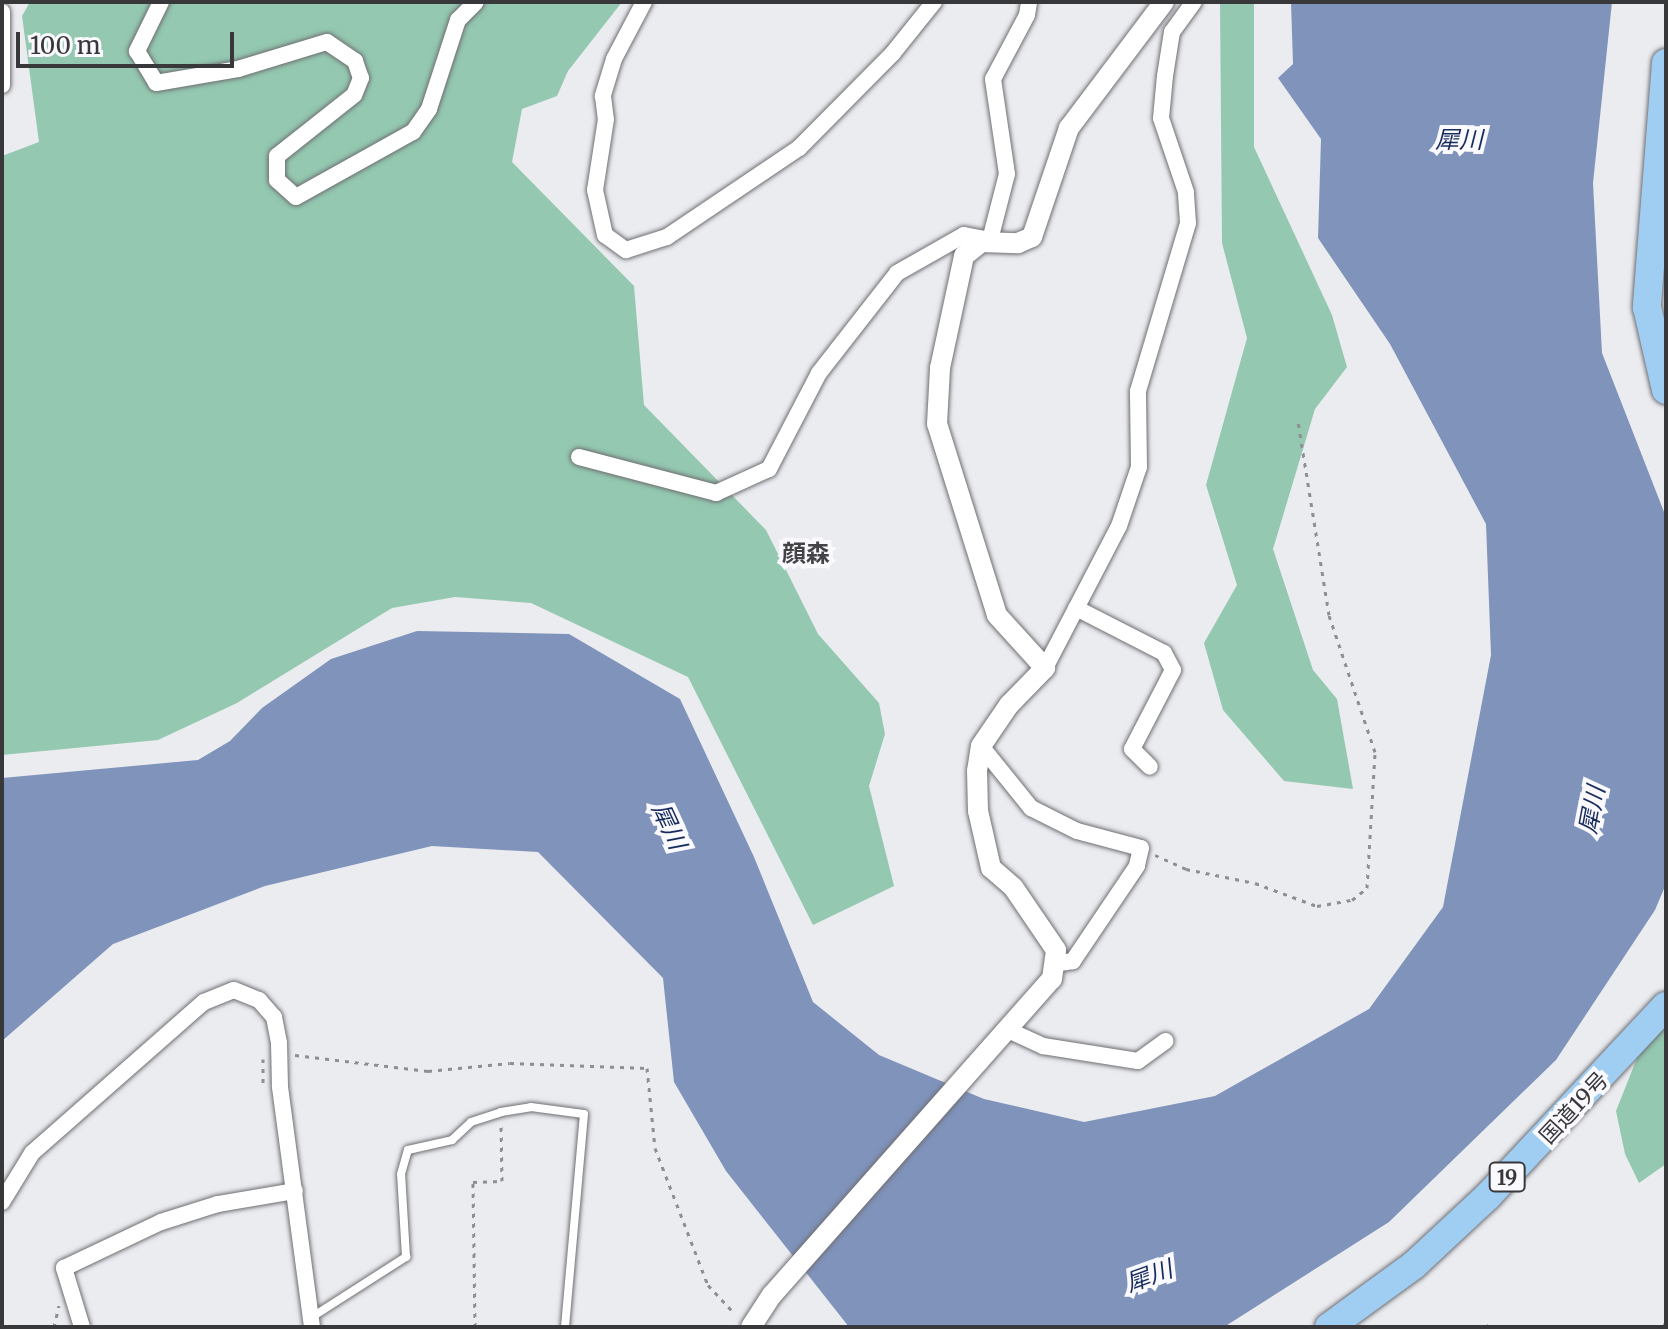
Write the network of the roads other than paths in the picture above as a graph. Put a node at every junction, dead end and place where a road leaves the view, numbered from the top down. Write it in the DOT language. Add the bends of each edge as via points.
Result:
graph roads {
  1 [pos="161,2"];
  2 [pos="476,2"];
  3 [pos="644,2"];
  4 [pos="934,2"];
  5 [pos="1029,2"];
  6 [pos="1164,2"];
  7 [pos="1194,2"];
  8 [pos="2,12"];
  9 [pos="1666,63"];
  10 [pos="2,84"];
  11 [pos="990,240"];
  12 [pos="1666,390"];
  13 [pos="579,457"];
  14 [pos="1076,608"];
  15 [pos="1045,668"];
  16 [pos="981,746"];
  17 [pos="1150,767"];
  18 [pos="1054,964"];
  19 [pos="1666,1006"];
  20 [pos="1006,1029"];
  21 [pos="1166,1041"];
  22 [pos="295,1191"];
  23 [pos="2,1202"];
  24 [pos="312,1322"];
  25 [pos="82,1327"];
  26 [pos="565,1327"];
  27 [pos="751,1327"];
  28 [pos="1329,1327"];
  1 -- 2 [label="street" via="137,51 156,83 224,72 327,42 355,61 361,78 347,103 277,156 277,180 296,197 413,132 429,109 458,20"];
  3 -- 4 [label="street" via="614,59 603,96 606,119 595,190 605,235 626,250 667,237 799,148 893,53"];
  5 -- 11 [label="street" via="993,79 1007,174"];
  6 -- 11 [label="street" via="1069,128 1032,237 1018,243"];
  7 -- 14 [label="street" via="1172,32 1161,118 1186,192 1184,245 1138,391 1139,467 1119,526"];
  8 -- 10 [label="street"];
  9 -- 12 [label="highway" via="1647,307"];
  11 -- 13 [label="street" via="964,235 897,273 819,373 769,469 716,493"];
  11 -- 15 [label="street" via="973,245 956,275 940,368 937,424 997,615"];
  14 -- 15 [label="street"];
  14 -- 17 [label="street" via="1164,653 1173,670 1132,749"];
  15 -- 16 [label="street" via="1009,705"];
  16 -- 18 [label="street" via="978,811 991,868 1033,914 1056,950"];
  16 -- 18 [label="street" via="1031,808 1077,831 1141,848 1137,866 1073,961"];
  18 -- 20 [label="street" via="1052,979"];
  19 -- 28 [label="highway, 国道19号 / 19" via="1488,1196 1414,1265"];
  20 -- 21 [label="street" via="1043,1046 1138,1061"];
  20 -- 27 [label="street" via="772,1295"];
  22 -- 23 [label="street" via="274,1017 259,1000 234,990 204,1002 32,1153"];
  22 -- 24 [label="street"];
  22 -- 25 [label="street" via="218,1204 161,1222 64,1268"];
  24 -- 26 [label="lane" via="406,1257 401,1174 408,1150 452,1140 471,1122 531,1107 584,1114"];
}
